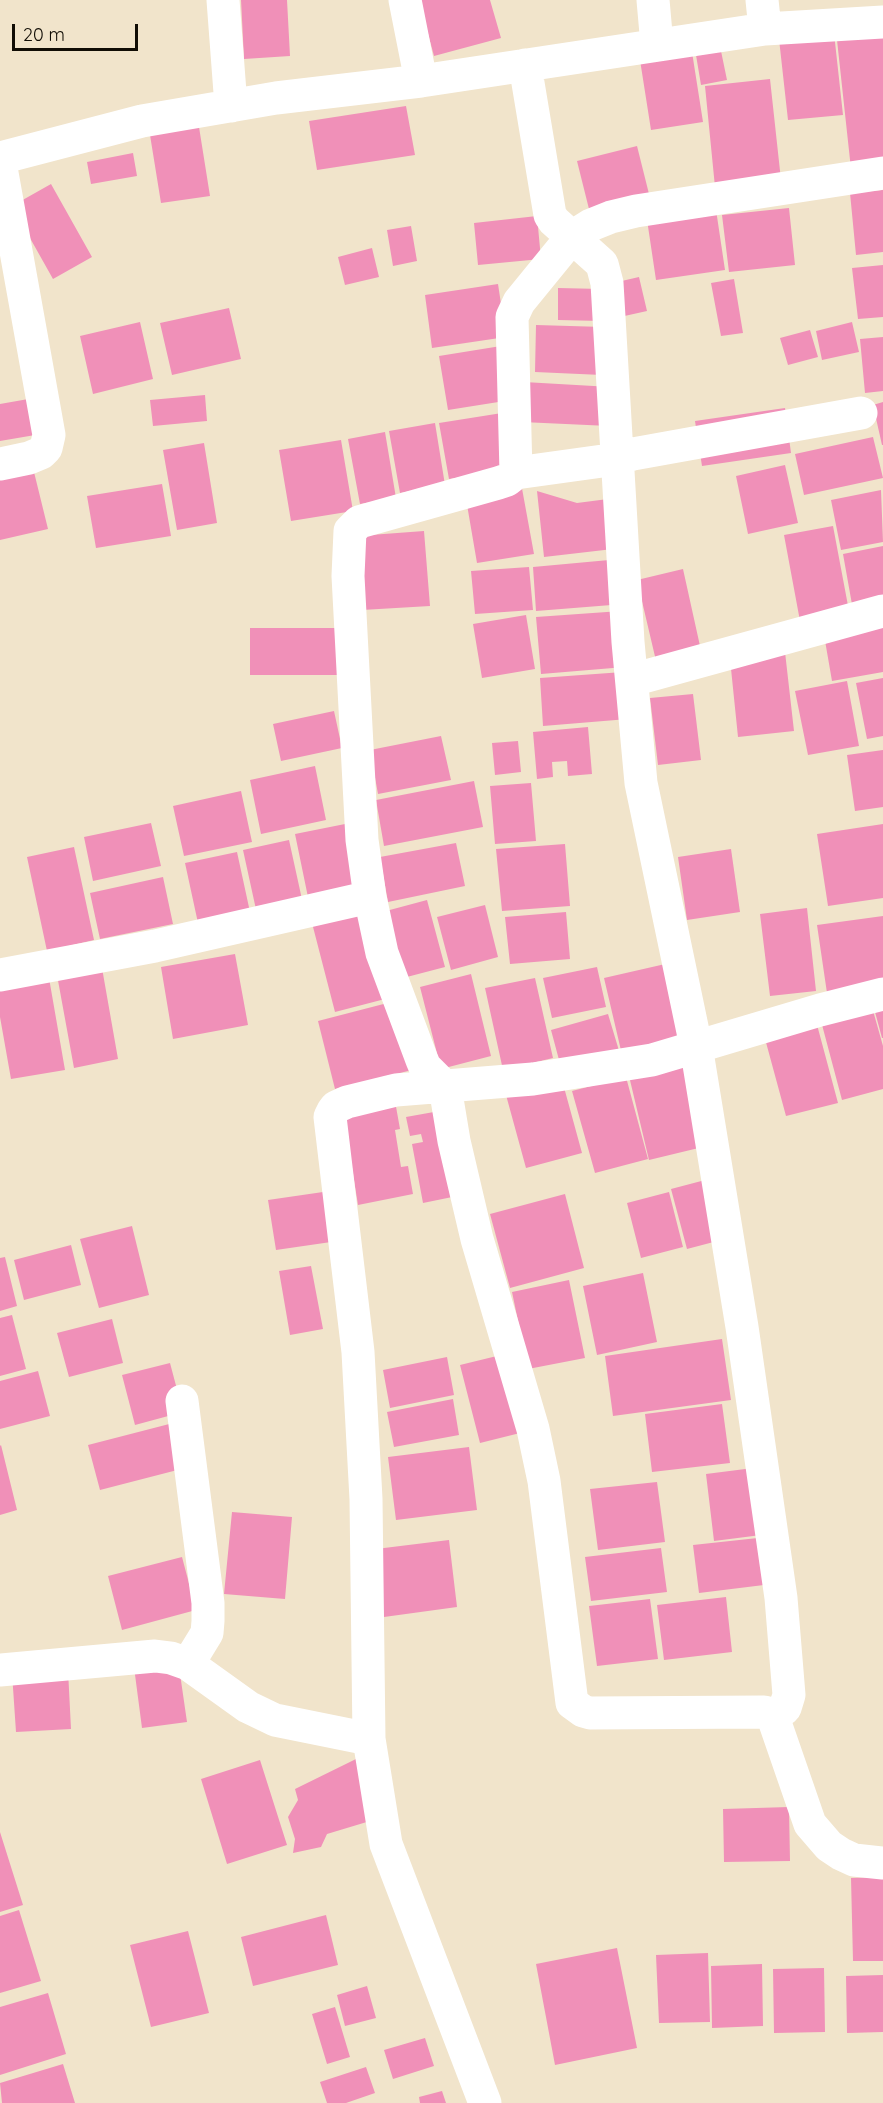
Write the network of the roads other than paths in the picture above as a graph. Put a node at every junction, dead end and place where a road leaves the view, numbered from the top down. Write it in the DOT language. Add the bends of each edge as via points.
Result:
graph roads {
  1 [pos="223,0"];
  2 [pos="405,0"];
  3 [pos="653,0"];
  4 [pos="764,14"];
  5 [pos="873,15"];
  6 [pos="657,45"];
  7 [pos="525,64"];
  8 [pos="421,81"];
  9 [pos="231,106"];
  10 [pos="0,160"];
  11 [pos="883,173"];
  12 [pos="572,237"];
  13 [pos="861,412"];
  14 [pos="617,459"];
  15 [pos="0,464"];
  16 [pos="516,473"];
  17 [pos="883,611"];
  18 [pos="632,680"];
  19 [pos="370,897"];
  20 [pos="0,975"];
  21 [pos="883,994"];
  22 [pos="696,1046"];
  23 [pos="445,1087"];
  24 [pos="182,1401"];
  25 [pos="188,1664"];
  26 [pos="0,1670"];
  27 [pos="773,1717"];
  28 [pos="369,1739"];
  29 [pos="883,1863"];
  30 [pos="485,2103"];
  1 -- 9 [label="street"];
  2 -- 8 [label="street"];
  3 -- 6 [label="street"];
  4 -- 5 [label="street"];
  4 -- 6 [label="street"];
  6 -- 7 [label="street"];
  7 -- 8 [label="street"];
  7 -- 12 [label="street" via="549,210 554,221"];
  8 -- 9 [label="street"];
  9 -- 10 [label="street" via="142,121"];
  10 -- 15 [label="street" via="49,435 41,453"];
  11 -- 12 [label="street" via="636,211 591,225"];
  12 -- 14 [label="street" via="602,264 608,283"];
  12 -- 16 [label="street" via="519,302 512,317"];
  13 -- 14 [label="street"];
  14 -- 16 [label="street"];
  14 -- 18 [label="street"];
  16 -- 19 [label="street" via="498,483 359,522 350,531 348,576 362,840"];
  17 -- 18 [label="street"];
  18 -- 22 [label="street" via="641,783"];
  19 -- 20 [label="street" via="155,946"];
  19 -- 23 [label="street" via="382,952 422,1060"];
  21 -- 22 [label="street"];
  22 -- 23 [label="street" via="652,1060 533,1080"];
  22 -- 27 [label="street" via="781,1598 789,1695 785,1708"];
  23 -- 27 [label="street" via="477,1239 539,1455 572,1702 590,1713 764,1712"];
  23 -- 28 [label="street" via="396,1090 347,1102 336,1107 330,1117 358,1352 366,1499"];
  24 -- 25 [label="street" via="208,1604 207,1633"];
  25 -- 26 [label="street" via="156,1656"];
  25 -- 28 [label="street" via="248,1707 275,1720"];
  27 -- 29 [label="street" via="810,1824 841,1854 854,1860"];
  28 -- 30 [label="street" via="386,1844"];
}
